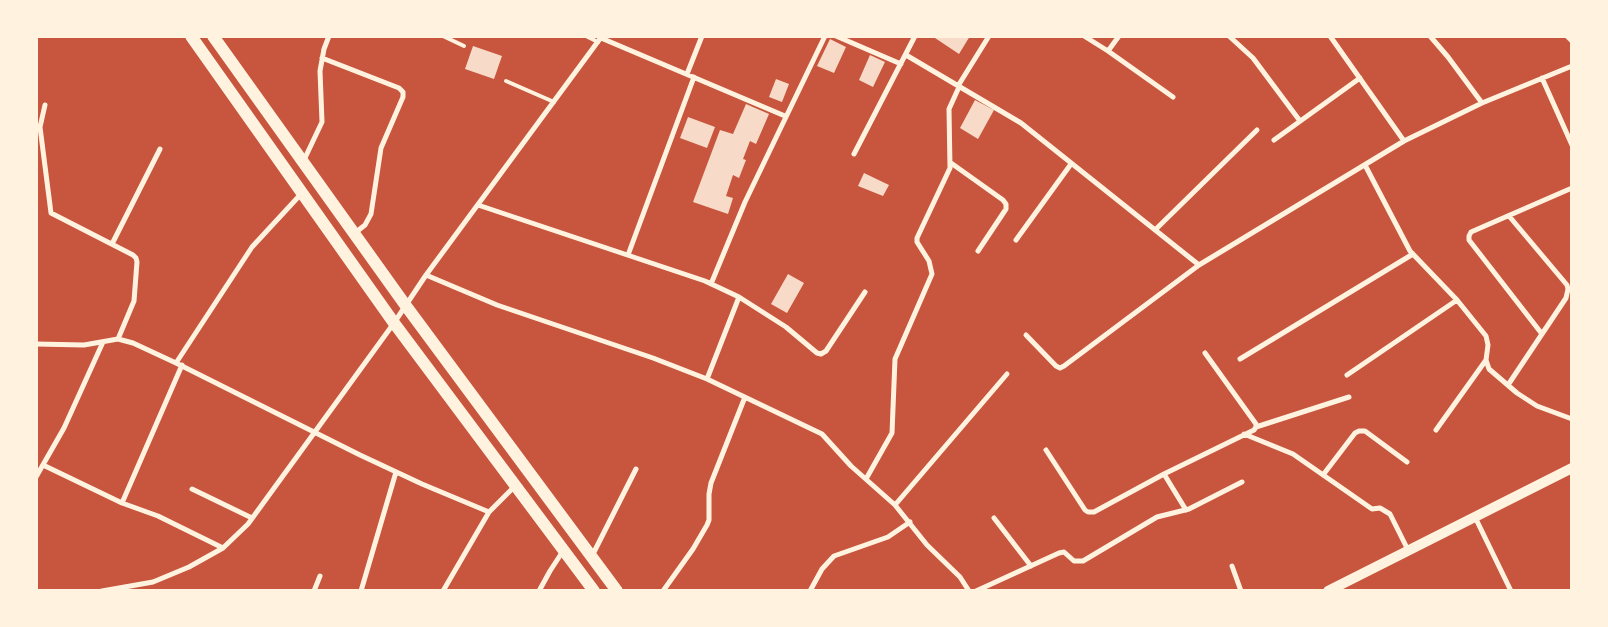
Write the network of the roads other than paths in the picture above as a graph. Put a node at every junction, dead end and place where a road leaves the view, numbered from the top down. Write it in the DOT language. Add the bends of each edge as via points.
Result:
graph roads {
  1 [pos="191,36"];
  2 [pos="213,36"];
  3 [pos="329,36"];
  4 [pos="443,36"];
  5 [pos="586,36"];
  6 [pos="702,36"];
  7 [pos="825,36"];
  8 [pos="836,36"];
  9 [pos="915,36"];
  10 [pos="989,36"];
  11 [pos="1084,36"];
  12 [pos="1118,36"];
  13 [pos="1229,36"];
  14 [pos="1330,36"];
  15 [pos="1430,36"];
  16 [pos="1567,36"];
  17 [pos="601,39"];
  18 [pos="1572,41"];
  19 [pos="464,46"];
  20 [pos="1108,51"];
  21 [pos="906,55"];
  22 [pos="322,58"];
  23 [pos="901,64"];
  24 [pos="1572,66"];
  25 [pos="687,74"];
  26 [pos="694,77"];
  27 [pos="1360,78"];
  28 [pos="1542,78"];
  29 [pos="506,81"];
  30 [pos="958,86"];
  31 [pos="1173,97"];
  32 [pos="554,102"];
  33 [pos="1482,103"];
  34 [pos="44,105"];
  35 [pos="785,116"];
  36 [pos="1300,121"];
  37 [pos="1257,130"];
  38 [pos="1274,140"];
  39 [pos="1404,141"];
  40 [pos="1572,145"];
  41 [pos="160,149"];
  42 [pos="854,154"];
  43 [pos="303,163"];
  44 [pos="951,163"];
  45 [pos="1071,164"];
  46 [pos="1365,165"];
  47 [pos="1572,188"];
  48 [pos="301,193"];
  49 [pos="478,205"];
  50 [pos="1509,216"];
  51 [pos="1155,230"];
  52 [pos="355,233"];
  53 [pos="1016,240"];
  54 [pos="112,244"];
  55 [pos="978,251"];
  56 [pos="1413,254"];
  57 [pos="628,255"];
  58 [pos="1199,265"];
  59 [pos="426,276"];
  60 [pos="712,284"];
  61 [pos="865,292"];
  62 [pos="739,296"];
  63 [pos="1457,300"];
  64 [pos="406,306"];
  65 [pos="394,323"];
  66 [pos="1542,334"];
  67 [pos="1026,335"];
  68 [pos="118,339"];
  69 [pos="103,342"];
  70 [pos="36,344"];
  71 [pos="1205,353"];
  72 [pos="1240,360"];
  73 [pos="1486,360"];
  74 [pos="179,364"];
  75 [pos="1007,374"];
  76 [pos="1347,375"];
  77 [pos="707,379"];
  78 [pos="1508,385"];
  79 [pos="745,397"];
  80 [pos="1349,397"];
  81 [pos="1572,418"];
  82 [pos="495,426"];
  83 [pos="1256,427"];
  84 [pos="1436,430"];
  85 [pos="313,433"];
  86 [pos="1244,434"];
  87 [pos="479,438"];
  88 [pos="1046,450"];
  89 [pos="1407,462"];
  90 [pos="43,465"];
  91 [pos="1572,468"];
  92 [pos="636,470"];
  93 [pos="396,472"];
  94 [pos="1164,474"];
  95 [pos="37,475"];
  96 [pos="1323,475"];
  97 [pos="866,479"];
  98 [pos="1242,482"];
  99 [pos="515,486"];
  100 [pos="192,489"];
  101 [pos="122,503"];
  102 [pos="895,505"];
  103 [pos="1186,510"];
  104 [pos="489,512"];
  105 [pos="1475,517"];
  106 [pos="252,518"];
  107 [pos="994,518"];
  108 [pos="910,522"];
  109 [pos="223,548"];
  110 [pos="564,550"];
  111 [pos="1408,550"];
  112 [pos="591,557"];
  113 [pos="1031,566"];
  114 [pos="1232,566"];
  115 [pos="320,576"];
  116 [pos="146,584"];
  117 [pos="1334,590"];
  118 [pos="102,591"];
  119 [pos="145,591"];
  120 [pos="314,591"];
  121 [pos="361,591"];
  122 [pos="443,591"];
  123 [pos="538,591"];
  124 [pos="594,591"];
  125 [pos="617,591"];
  126 [pos="663,591"];
  127 [pos="810,591"];
  128 [pos="969,591"];
  129 [pos="976,591"];
  130 [pos="1241,591"];
  131 [pos="1511,591"];
  1 -- 48 [label="highway"];
  2 -- 43 [label="highway"];
  3 -- 22 [label="street"];
  4 -- 19 [label="lane"];
  5 -- 17 [label="lane"];
  6 -- 25 [label="street"];
  7 -- 35 [label="street"];
  8 -- 23 [label="street"];
  9 -- 21 [label="street"];
  10 -- 30 [label="street"];
  11 -- 20 [label="street"];
  12 -- 20 [label="street"];
  13 -- 36 [label="street" via="1253,58"];
  14 -- 27 [label="street"];
  15 -- 33 [label="street"];
  16 -- 18 [label="street"];
  17 -- 25 [label="street"];
  17 -- 32 [label="street"];
  20 -- 31 [label="street"];
  21 -- 23 [label="street"];
  21 -- 30 [label="street"];
  22 -- 43 [label="street" via="322,122"];
  22 -- 52 [label="street" via="403,92 381,148 370,214"];
  23 -- 42 [label="street"];
  24 -- 28 [label="street"];
  25 -- 26 [label="street"];
  26 -- 35 [label="street"];
  26 -- 57 [label="street"];
  27 -- 36 [label="street"];
  27 -- 39 [label="street"];
  28 -- 33 [label="street"];
  28 -- 40 [label="street"];
  29 -- 32 [label="lane"];
  30 -- 44 [label="street" via="949,109"];
  30 -- 45 [label="street" via="1021,123"];
  32 -- 49 [label="street"];
  33 -- 39 [label="street"];
  34 -- 54 [label="street" via="40,127 51,213"];
  35 -- 60 [label="street"];
  36 -- 38 [label="street"];
  37 -- 51 [label="street"];
  39 -- 46 [label="street"];
  41 -- 54 [label="street"];
  43 -- 52 [label="highway"];
  44 -- 55 [label="street" via="1006,204 1006,209"];
  44 -- 97 [label="street" via="918,238 918,246 929,261 932,274 895,359 892,433"];
  45 -- 51 [label="street"];
  45 -- 53 [label="street"];
  46 -- 56 [label="street"];
  46 -- 58 [label="street"];
  47 -- 50 [label="street"];
  48 -- 65 [label="highway"];
  48 -- 74 [label="street" via="252,247"];
  49 -- 57 [label="street"];
  49 -- 59 [label="street"];
  50 -- 66 [label="street" via="1567,285 1566,298"];
  50 -- 66 [label="street" via="1472,232 1469,240"];
  51 -- 58 [label="street"];
  52 -- 64 [label="highway"];
  54 -- 68 [label="street" via="133,254 137,262 134,301"];
  56 -- 63 [label="street"];
  56 -- 72 [label="street"];
  57 -- 60 [label="street"];
  58 -- 67 [label="street" via="1060,368"];
  59 -- 64 [label="street"];
  59 -- 77 [label="street" via="497,305"];
  60 -- 62 [label="street"];
  61 -- 62 [label="street" via="821,354"];
  62 -- 77 [label="street"];
  63 -- 73 [label="street" via="1486,336"];
  63 -- 76 [label="street"];
  64 -- 65 [label="street"];
  64 -- 82 [label="highway"];
  65 -- 85 [label="street"];
  65 -- 87 [label="highway"];
  66 -- 78 [label="street"];
  68 -- 69 [label="street"];
  68 -- 74 [label="street"];
  69 -- 70 [label="street"];
  69 -- 90 [label="street" via="64,428"];
  71 -- 83 [label="street"];
  73 -- 78 [label="street" via="1489,369"];
  73 -- 84 [label="street"];
  74 -- 85 [label="street"];
  74 -- 101 [label="street"];
  75 -- 102 [label="street"];
  77 -- 79 [label="street"];
  78 -- 81 [label="street" via="1537,406"];
  79 -- 97 [label="street" via="822,434"];
  79 -- 126 [label="street" via="711,483 707,525"];
  80 -- 83 [label="street"];
  82 -- 87 [label="highway"];
  82 -- 112 [label="highway"];
  83 -- 86 [label="street"];
  85 -- 93 [label="street"];
  85 -- 106 [label="street"];
  86 -- 94 [label="street"];
  86 -- 96 [label="street" via="1293,454"];
  87 -- 99 [label="highway"];
  88 -- 94 [label="street" via="1088,512 1094,512"];
  89 -- 96 [label="street" via="1365,431 1359,431"];
  90 -- 95 [label="street"];
  90 -- 101 [label="street"];
  91 -- 105 [label="main road"];
  92 -- 112 [label="street"];
  93 -- 104 [label="street"];
  93 -- 121 [label="street"];
  94 -- 103 [label="street"];
  96 -- 111 [label="street" via="1372,508 1380,508 1390,514"];
  97 -- 102 [label="street"];
  98 -- 103 [label="street"];
  99 -- 104 [label="street"];
  99 -- 110 [label="highway"];
  100 -- 106 [label="street"];
  101 -- 109 [label="street" via="158,516"];
  102 -- 108 [label="street"];
  103 -- 113 [label="street" via="1158,517 1083,561 1074,561 1064,552 1059,552"];
  104 -- 122 [label="street"];
  105 -- 111 [label="main road"];
  105 -- 131 [label="street"];
  106 -- 109 [label="street"];
  107 -- 113 [label="street"];
  108 -- 127 [label="street" via="888,537 834,556"];
  108 -- 128 [label="street"];
  109 -- 116 [label="street" via="189,567"];
  110 -- 123 [label="street"];
  110 -- 124 [label="highway"];
  111 -- 117 [label="main road"];
  112 -- 125 [label="highway"];
  113 -- 129 [label="street"];
  114 -- 130 [label="street"];
  115 -- 120 [label="street"];
  116 -- 118 [label="street"];
  116 -- 119 [label="street"];
}
